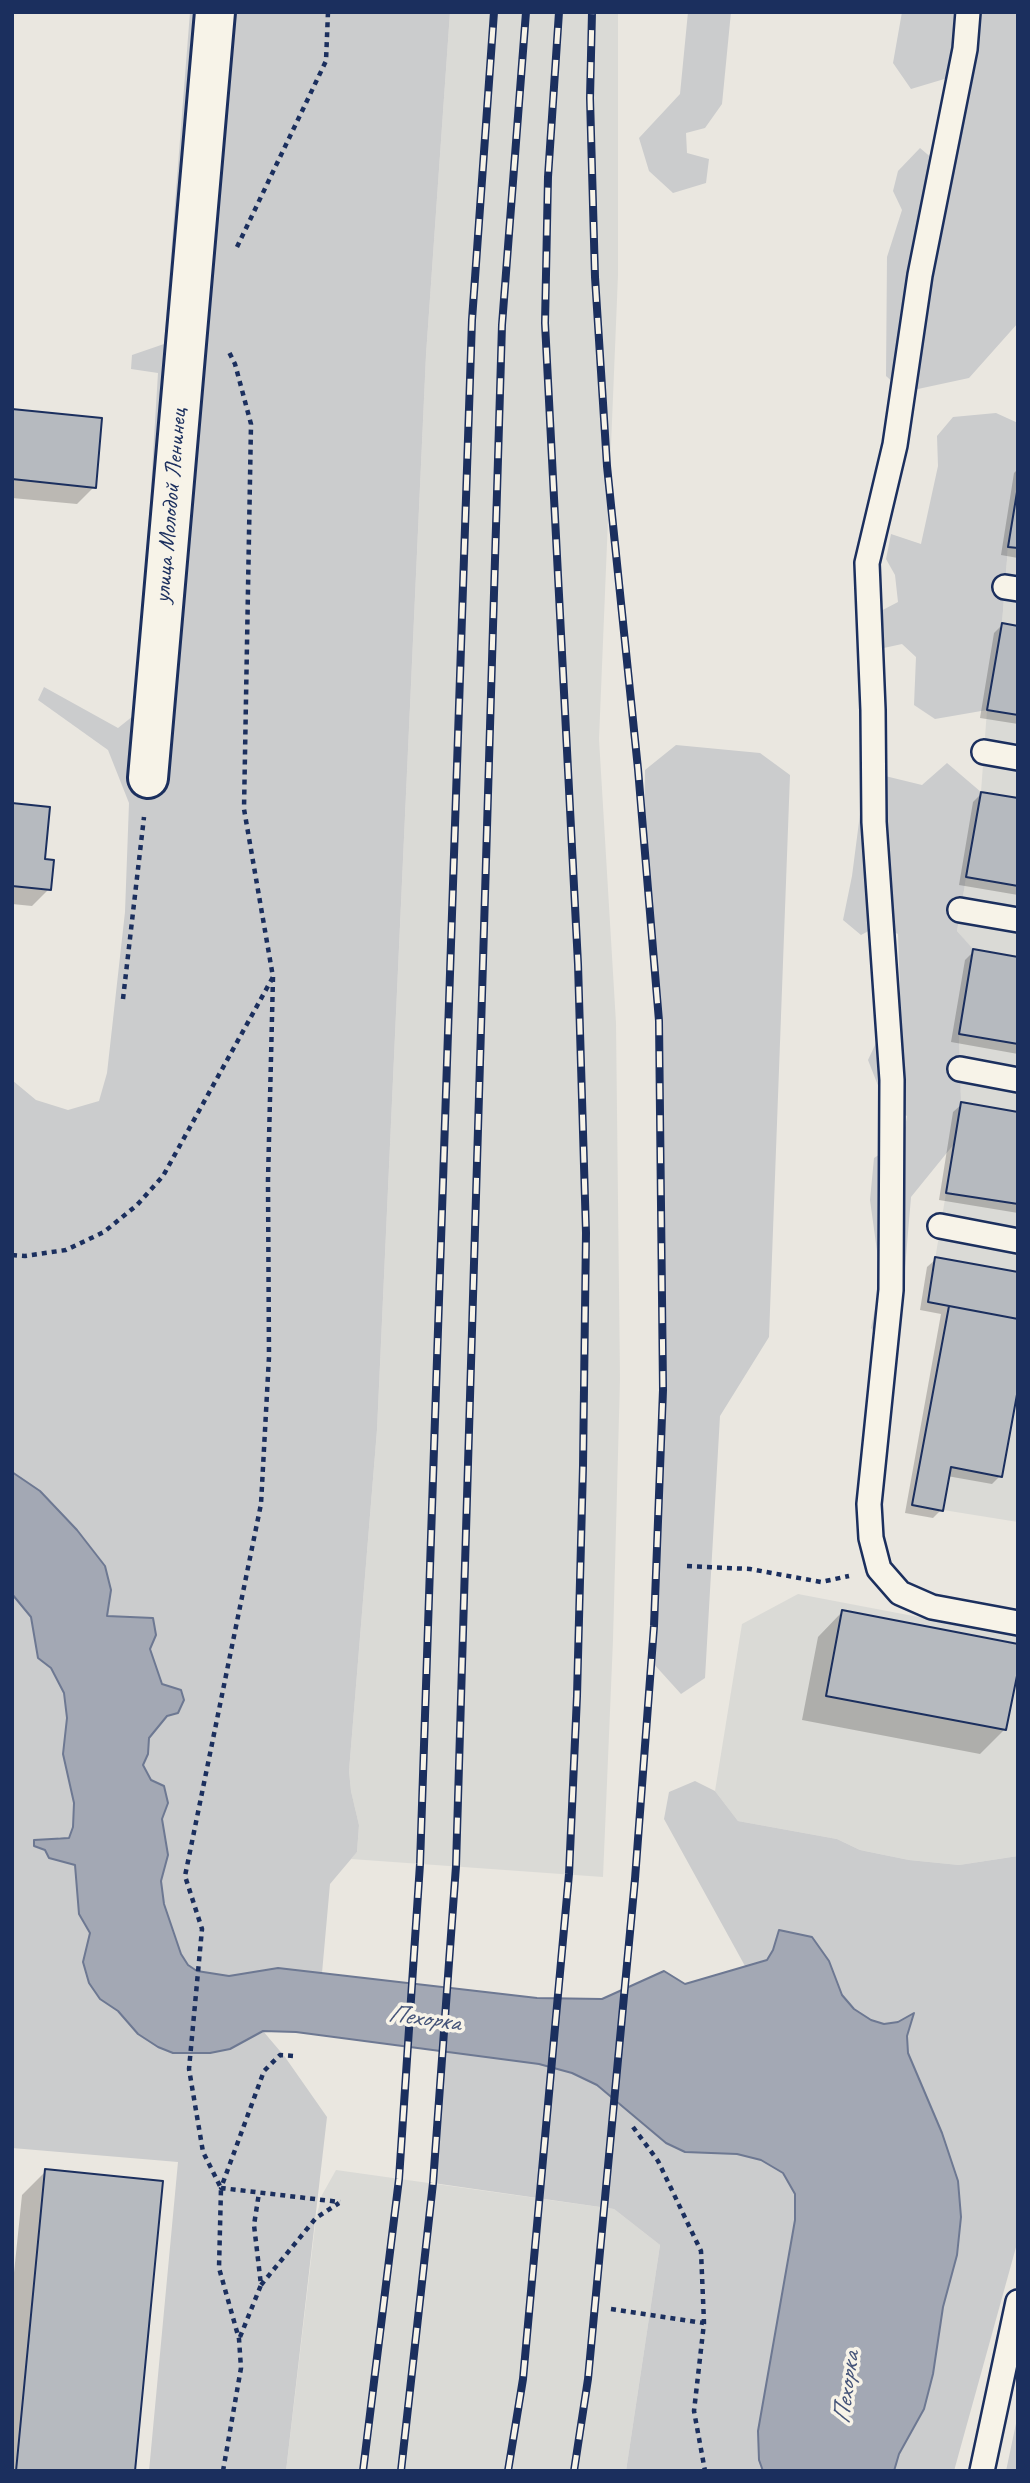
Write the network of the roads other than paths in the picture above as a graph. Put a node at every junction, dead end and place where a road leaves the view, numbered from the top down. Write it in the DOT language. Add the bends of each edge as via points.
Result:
graph roads {
  1 [pos="215,12"];
  2 [pos="968,12"];
  3 [pos="984,752"];
  4 [pos="1018,758"];
  5 [pos="148,778"];
  6 [pos="960,910"];
  7 [pos="1018,920"];
  8 [pos="960,1069"];
  9 [pos="1018,1080"];
  10 [pos="940,1226"];
  11 [pos="1018,1241"];
  12 [pos="1018,1623"];
  13 [pos="1018,2302"];
  14 [pos="982,2471"];
  1 -- 5 [label="street, улица Молодой Ленинец"];
  2 -- 12 [label="lane" via="965,48 920,275 895,444 867,563 874,821 892,1080 891,1290 869,1504 879,1569 900,1593 932,1607"];
  3 -- 4 [label="lane"];
  6 -- 7 [label="lane"];
  8 -- 9 [label="lane"];
  10 -- 11 [label="lane"];
  13 -- 14 [label="lane"];
}
